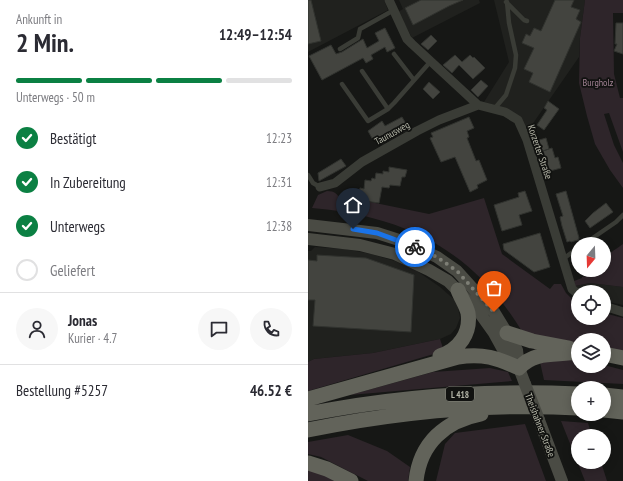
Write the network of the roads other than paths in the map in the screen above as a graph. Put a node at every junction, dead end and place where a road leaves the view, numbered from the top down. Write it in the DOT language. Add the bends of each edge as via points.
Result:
graph roads {
  1 [pos="389,0"];
  2 [pos="506,1"];
  3 [pos="394,10"];
  4 [pos="527,21"];
  5 [pos="340,49"];
  6 [pos="394,54"];
  7 [pos="431,61"];
  8 [pos="362,71"];
  9 [pos="414,80"];
  10 [pos="342,84"];
  11 [pos="478,104"];
  12 [pos="388,108"];
  13 [pos="495,108"];
  14 [pos="308,175"];
  15 [pos="320,186"];
  16 [pos="623,215"];
  17 [pos="308,225"];
  18 [pos="594,237"];
  19 [pos="308,240"];
  20 [pos="571,253"];
  21 [pos="562,260"];
  22 [pos="571,286"];
  23 [pos="458,290"];
  24 [pos="611,308"];
  25 [pos="623,312"];
  26 [pos="507,333"];
  27 [pos="571,348"];
  28 [pos="571,353"];
  29 [pos="611,355"];
  30 [pos="623,358"];
  31 [pos="421,367"];
  32 [pos="519,368"];
  33 [pos="571,394"];
  34 [pos="611,396"];
  35 [pos="623,397"];
  36 [pos="308,399"];
  37 [pos="520,407"];
  38 [pos="571,408"];
  39 [pos="611,411"];
  40 [pos="623,412"];
  41 [pos="308,414"];
  42 [pos="308,430"];
  43 [pos="308,463"];
  44 [pos="351,481"];
  45 [pos="416,481"];
  46 [pos="562,481"];
  1 -- 3 [label="street, Korzerter Straße"];
  2 -- 4 [label="lane"];
  2 -- 13 [label="lane" via="516,55 515,68 506,95"];
  3 -- 5 [label="lane" via="360,29 358,38"];
  3 -- 7 [label="street, Korzerter Straße" via="407,39"];
  6 -- 9 [label="lane"];
  7 -- 9 [label="lane"];
  7 -- 11 [label="street, Korzerter Straße"];
  8 -- 12 [label="lane"];
  9 -- 12 [label="lane"];
  10 -- 12 [label="lane" via="368,121"];
  11 -- 13 [label="street, Korzerter Straße"];
  11 -- 15 [label="street, Taunusweg" via="417,131 362,162 335,183"];
  13 -- 21 [label="street, Korzerter Straße" via="518,120 527,140"];
  14 -- 15 [label="lane"];
  16 -- 18 [label="lane"];
  17 -- 26 [label="main road, Theishahner Straße" via="377,233 437,257 457,271 477,291"];
  19 -- 23 [label="main road, Theishahner Straße" via="360,245 395,254 429,270"];
  20 -- 21 [label="lane"];
  21 -- 22 [label="street, Korzerter Straße"];
  23 -- 31 [label="highway" via="468,316 464,338 453,350"];
  23 -- 32 [label="main road, Theishahner Straße" via="484,318 505,353"];
  24 -- 25 [label="street"];
  26 -- 27 [label="highway"];
  26 -- 32 [label="main road, Theishahner Straße" via="517,350"];
  28 -- 32 [label="highway" via="537,356 527,360"];
  29 -- 30 [label="highway"];
  31 -- 32 [label="highway" via="458,357 480,355 499,359"];
  31 -- 36 [label="highway"];
  32 -- 46 [label="main road, Theishahner Straße, bridge"];
  33 -- 41 [label="highway, L 418" via="518,392 442,395 370,403"];
  34 -- 35 [label="highway"];
  37 -- 38 [label="highway, L 418"];
  37 -- 42 [label="highway, L 418" via="401,414"];
  37 -- 45 [label="highway, L 418" via="468,416 444,428 424,452"];
  39 -- 40 [label="highway"];
  43 -- 44 [label="highway"];
}
